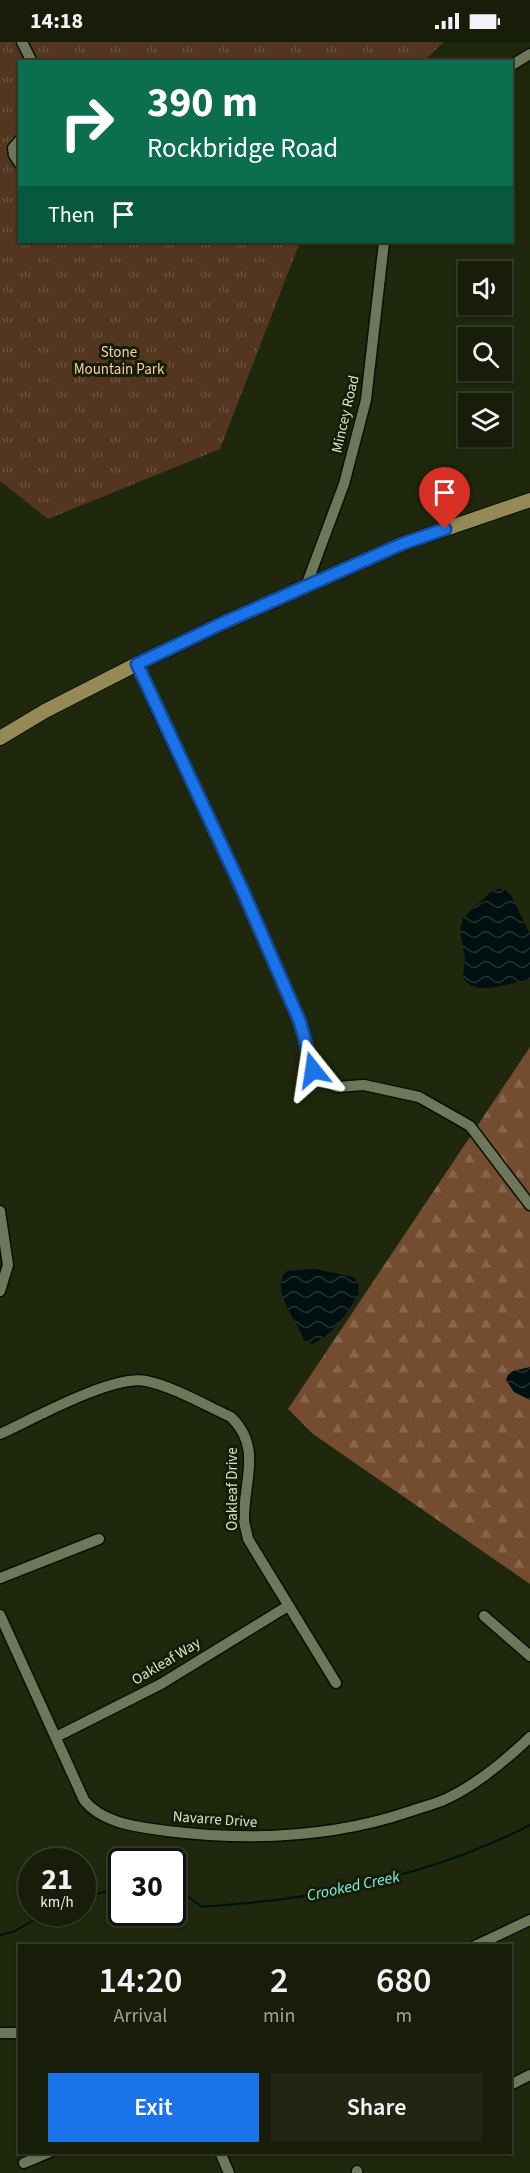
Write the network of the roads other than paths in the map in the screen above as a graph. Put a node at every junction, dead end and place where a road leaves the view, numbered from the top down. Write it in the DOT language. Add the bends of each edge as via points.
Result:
graph roads {
  1 [pos="22,42"];
  2 [pos="530,54"];
  3 [pos="31,60"];
  4 [pos="513,64"];
  5 [pos="18,143"];
  6 [pos="18,161"];
  7 [pos="384,243"];
  8 [pos="530,500"];
  9 [pos="306,586"];
  10 [pos="137,664"];
  11 [pos="0,738"];
  12 [pos="530,1205"];
  13 [pos="0,1211"];
  14 [pos="0,1291"];
  15 [pos="0,1434"];
  16 [pos="99,1539"];
  17 [pos="0,1578"];
  18 [pos="288,1606"];
  19 [pos="0,1615"];
  20 [pos="484,1616"];
  21 [pos="530,1656"];
  22 [pos="336,1683"];
  23 [pos="57,1737"];
  24 [pos="530,1737"];
  25 [pos="530,1920"];
  26 [pos="479,1944"];
  27 [pos="0,2033"];
  28 [pos="18,2033"];
  29 [pos="530,2076"];
  30 [pos="512,2084"];
  31 [pos="45,2154"];
  32 [pos="221,2154"];
  33 [pos="24,2163"];
  34 [pos="229,2173"];
  1 -- 3 [label="street"];
  2 -- 4 [label="street"];
  5 -- 6 [label="street" via="13,148"];
  7 -- 9 [label="street, Mincey Road" via="366,400 344,484"];
  8 -- 9 [label="main road" via="402,544"];
  9 -- 10 [label="main road"];
  10 -- 11 [label="main road"];
  10 -- 12 [label="street" via="300,1022 313,1070 337,1087 363,1085 419,1098 470,1126"];
  13 -- 14 [label="street" via="8,1265"];
  15 -- 18 [label="street, Oakleaf Drive" via="110,1384 133,1380 156,1383 231,1417 240,1425 249,1446 244,1521 248,1539"];
  16 -- 17 [label="street"];
  18 -- 22 [label="street, Oakleaf Drive"];
  18 -- 23 [label="street, Oakleaf Way" via="161,1684"];
  19 -- 23 [label="street, Navarre Drive"];
  20 -- 21 [label="street"];
  23 -- 24 [label="street, Navarre Drive" via="84,1800 110,1820 166,1831 246,1838 303,1835 371,1823 445,1800 506,1760"];
  25 -- 26 [label="street"];
  27 -- 28 [label="street"];
  29 -- 30 [label="street"];
  31 -- 33 [label="street"];
  32 -- 34 [label="street"];
}
